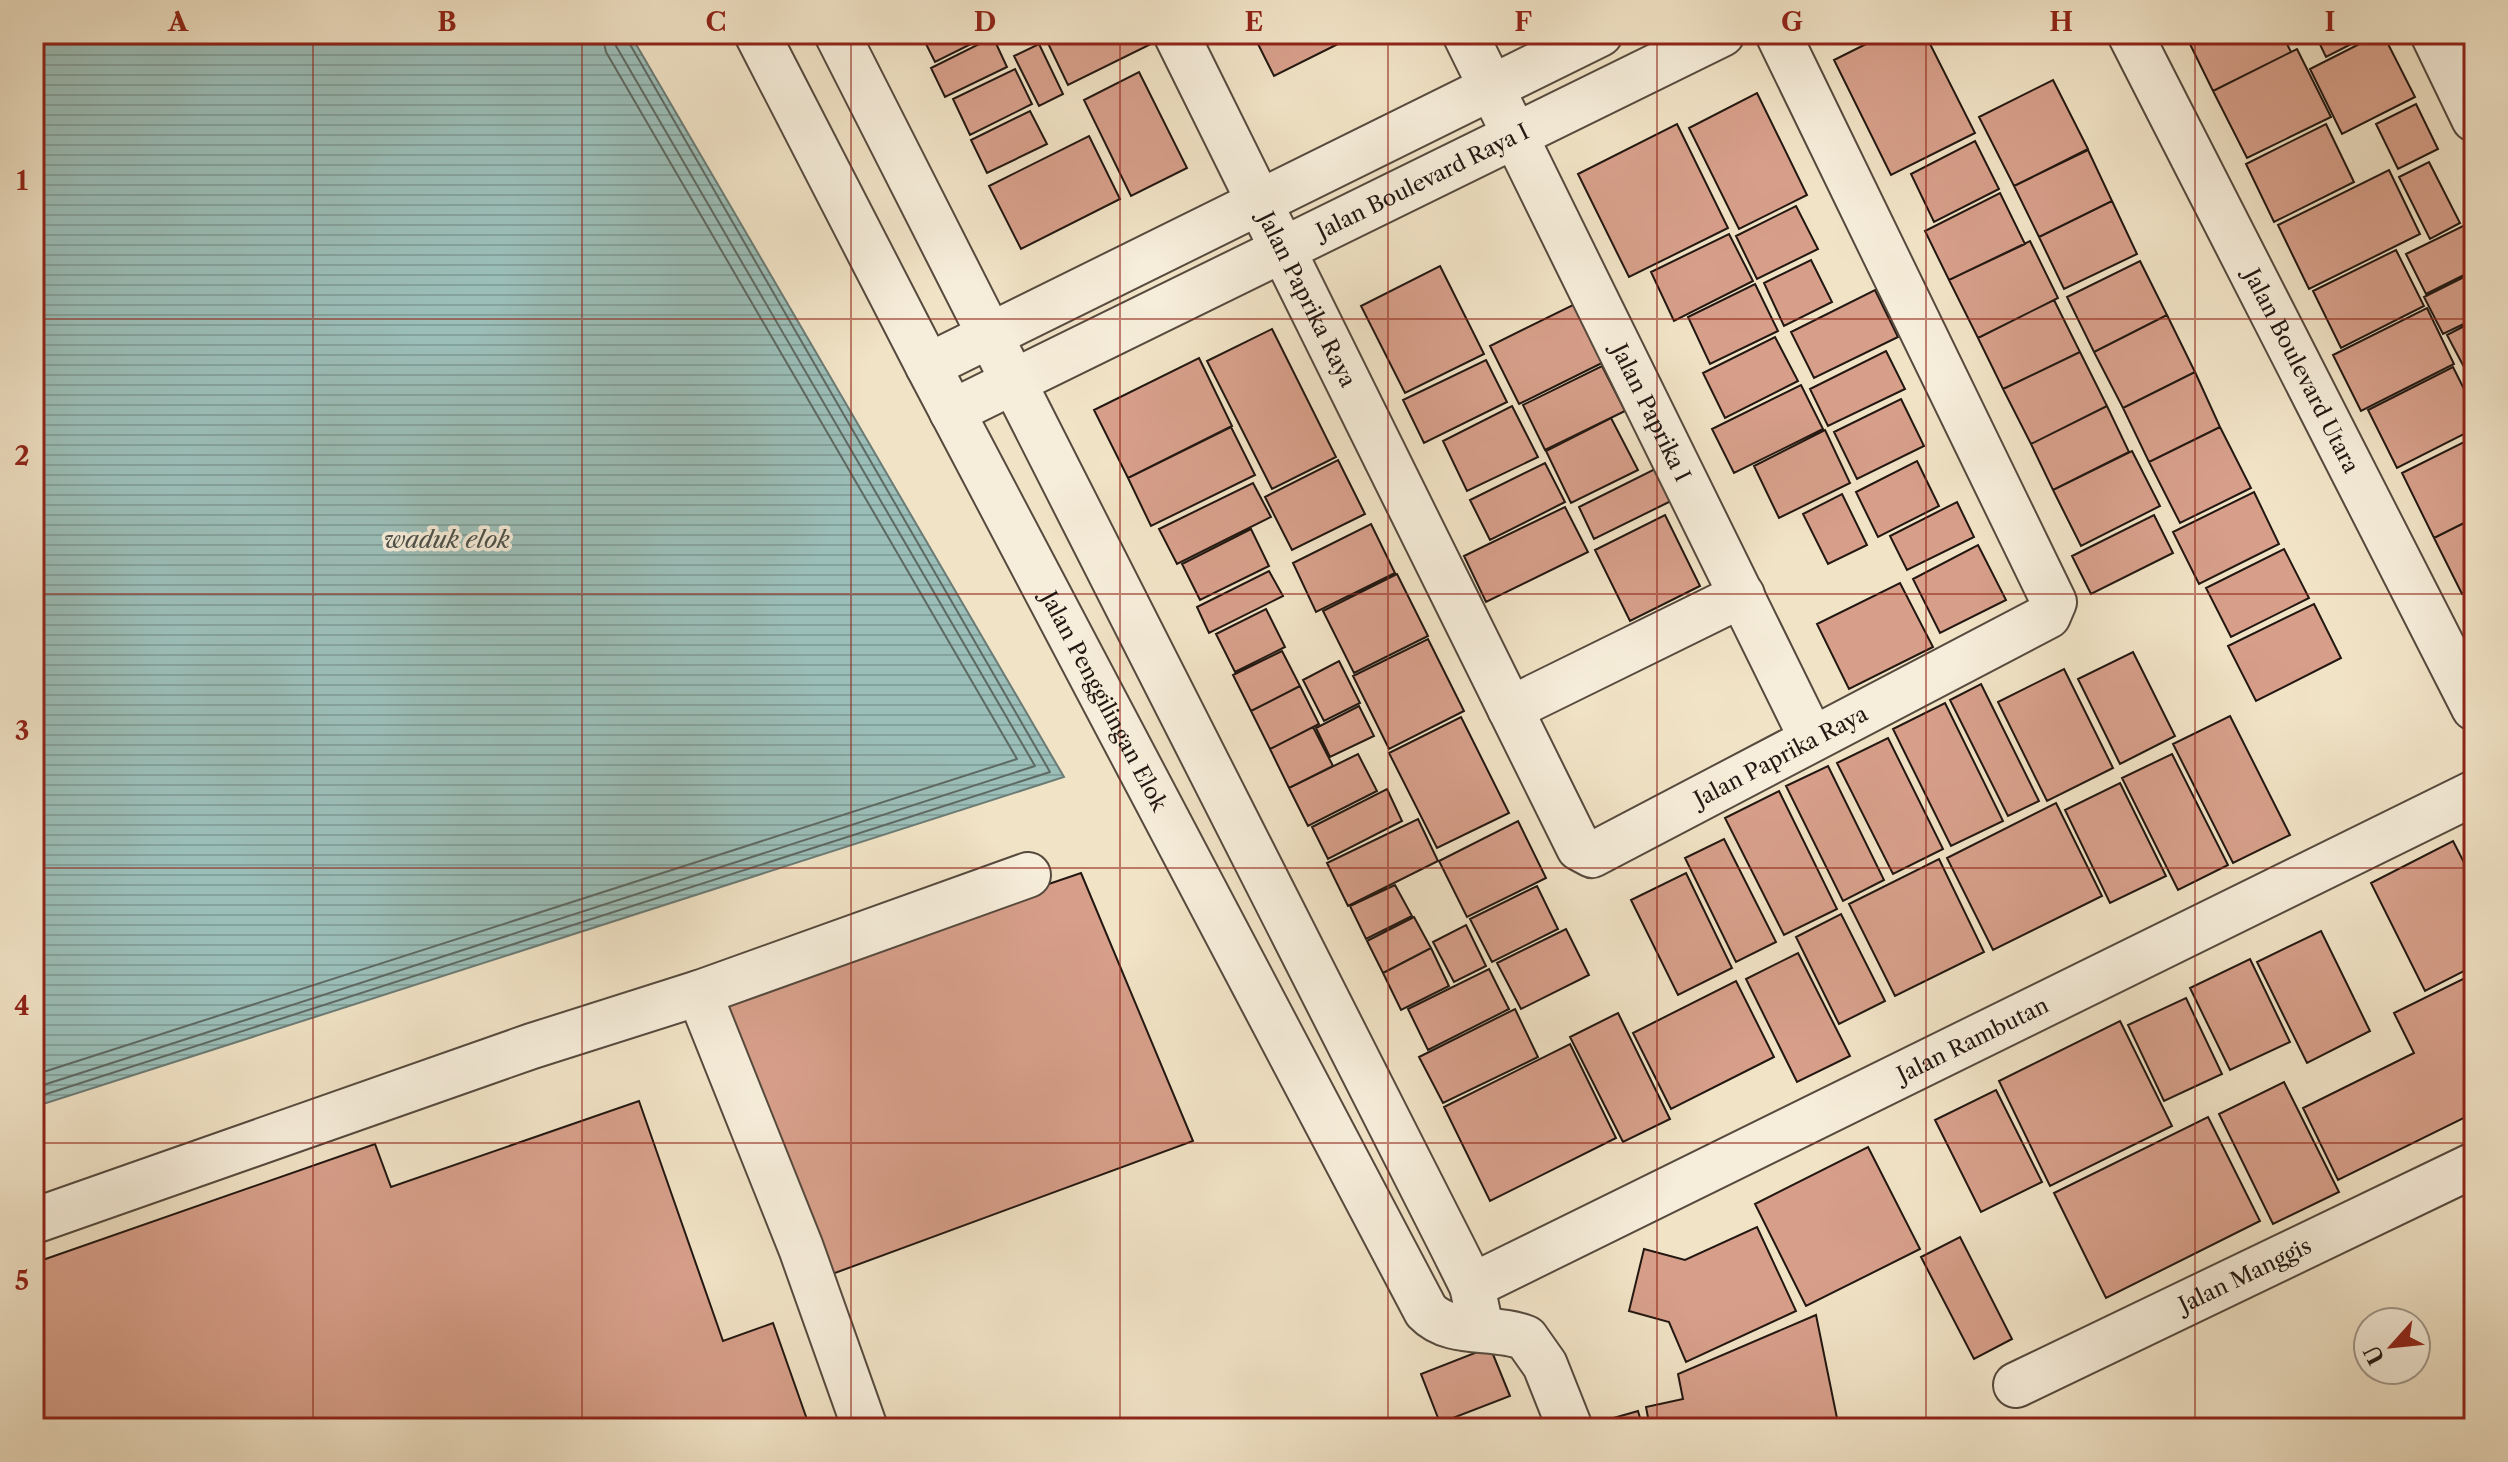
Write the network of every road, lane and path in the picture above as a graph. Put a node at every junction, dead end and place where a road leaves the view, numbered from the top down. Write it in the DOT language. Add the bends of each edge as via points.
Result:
graph roads {
  1 [pos="757,34"];
  2 [pos="837,34"];
  3 [pos="1176,34"];
  4 [pos="1465,34"];
  5 [pos="1600,34"];
  6 [pos="1722,34"];
  7 [pos="1778,34"];
  8 [pos="2130,34"];
  9 [pos="2433,34"];
  10 [pos="1491,88"];
  11 [pos="2474,119"];
  12 [pos="1516,135"];
  13 [pos="1260,202"];
  14 [pos="1284,249"];
  15 [pos="990,335"];
  16 [pos="928,366"];
  17 [pos="1013,382"];
  18 [pos="952,412"];
  19 [pos="1742,595"];
  20 [pos="2474,708"];
  21 [pos="1510,709"];
  22 [pos="1811,737"];
  23 [pos="2474,793"];
  24 [pos="1028,875"];
  25 [pos="699,993"];
  26 [pos="2474,1165"];
  27 [pos="34,1221"];
  28 [pos="1476,1307"];
  29 [pos="2016,1385"];
  30 [pos="865,1428"];
  31 [pos="1570,1428"];
  1 -- 16 [label="street, Jalan Penggilingan Elok"];
  2 -- 15 [label="street"];
  3 -- 13 [label="street, Jalan Paprika Raya"];
  4 -- 10 [label="street, Jalan Paprika I"];
  5 -- 10 [label="street"];
  6 -- 12 [label="street, Jalan Boulevard Raya I"];
  7 -- 22 [label="street, Jalan Paprika Raya" via="2054,602 2048,616"];
  8 -- 20 [label="street, Jalan Boulevard Utara"];
  9 -- 11 [label="street"];
  10 -- 12 [label="street, Jalan Paprika I"];
  10 -- 13 [label="street"];
  12 -- 14 [label="street, Jalan Boulevard Raya I"];
  12 -- 19 [label="street, Jalan Paprika I"];
  13 -- 14 [label="street, Jalan Paprika Raya"];
  13 -- 15 [label="street"];
  14 -- 17 [label="street, Jalan Boulevard Raya I"];
  14 -- 21 [label="street, Jalan Paprika Raya"];
  15 -- 16 [label="street"];
  15 -- 17 [label="street"];
  16 -- 18 [label="street, Jalan Penggilingan Elok"];
  17 -- 18 [label="street, Jalan Boulevard Raya I"];
  17 -- 28 [label="street"];
  18 -- 28 [label="street, Jalan Penggilingan Elok" via="1426,1311 1448,1326"];
  19 -- 21 [label="street"];
  19 -- 22 [label="street, Jalan Paprika I"];
  21 -- 22 [label="street, Jalan Paprika Raya" via="1579,848 1592,855"];
  23 -- 28 [label="street, Jalan Rambutan"];
  24 -- 25 [label="street"];
  25 -- 27 [label="street" via="532,1046"];
  25 -- 30 [label="street" via="801,1248"];
  26 -- 29 [label="street, Jalan Manggis"];
  28 -- 31 [label="street, Jalan Penggilingan Elok" via="1533,1344"];
}
